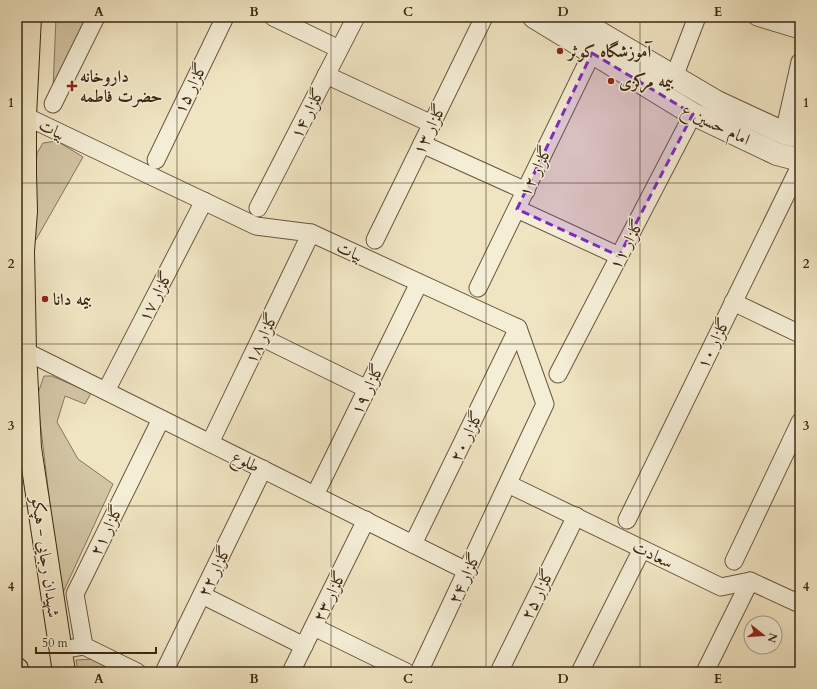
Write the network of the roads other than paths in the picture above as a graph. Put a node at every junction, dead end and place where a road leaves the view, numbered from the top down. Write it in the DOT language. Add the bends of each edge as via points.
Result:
graph roads {
  1 [pos="30,17"];
  2 [pos="96,17"];
  3 [pos="225,17"];
  4 [pos="273,17"];
  5 [pos="356,17"];
  6 [pos="484,17"];
  7 [pos="534,17"];
  8 [pos="573,17"];
  9 [pos="697,17"];
  10 [pos="757,17"];
  11 [pos="800,30"];
  12 [pos="339,49"];
  13 [pos="592,53"];
  14 [pos="800,62"];
  15 [pos="326,75"];
  16 [pos="674,78"];
  17 [pos="54,104"];
  18 [pos="694,114"];
  19 [pos="26,116"];
  20 [pos="432,124"];
  21 [pos="792,135"];
  22 [pos="422,144"];
  23 [pos="156,160"];
  24 [pos="800,160"];
  25 [pos="21,164"];
  26 [pos="800,166"];
  27 [pos="526,191"];
  28 [pos="204,201"];
  29 [pos="258,208"];
  30 [pos="517,209"];
  31 [pos="311,233"];
  32 [pos="375,240"];
  33 [pos="20,256"];
  34 [pos="619,256"];
  35 [pos="419,283"];
  36 [pos="478,288"];
  37 [pos="733,302"];
  38 [pos="518,328"];
  39 [pos="800,334"];
  40 [pos="261,337"];
  41 [pos="25,351"];
  42 [pos="558,374"];
  43 [pos="367,389"];
  44 [pos="106,391"];
  45 [pos="161,418"];
  46 [pos="800,422"];
  47 [pos="210,443"];
  48 [pos="263,470"];
  49 [pos="508,484"];
  50 [pos="315,495"];
  51 [pos="576,516"];
  52 [pos="366,520"];
  53 [pos="627,520"];
  54 [pos="413,544"];
  55 [pos="642,549"];
  56 [pos="734,561"];
  57 [pos="467,571"];
  58 [pos="750,581"];
  59 [pos="202,595"];
  60 [pos="800,604"];
  61 [pos="314,626"];
  62 [pos="84,646"];
  63 [pos="304,646"];
  64 [pos="62,662"];
  65 [pos="137,672"];
  66 [pos="164,672"];
  67 [pos="291,672"];
  68 [pos="406,672"];
  69 [pos="419,672"];
  70 [pos="498,672"];
  71 [pos="580,672"];
  72 [pos="705,672"];
  1 -- 19 [label="main road, شهیدان رجایی - هپکو"];
  2 -- 17 [label="street"];
  3 -- 23 [label="street, گلزار ۱۵"];
  4 -- 12 [label="street"];
  5 -- 12 [label="street, گلزار ۱۴"];
  6 -- 20 [label="street, گلزار ۱۳"];
  7 -- 13 [label="street, امام حسین ع"];
  8 -- 16 [label="street, امام حسین ع"];
  9 -- 16 [label="street"];
  10 -- 11 [label="street"];
  12 -- 15 [label="street, گلزار ۱۴"];
  13 -- 18 [label="street, امام حسین ع"];
  13 -- 27 [label="street, گلزار ۱۲"];
  14 -- 21 [label="street"];
  15 -- 20 [label="street"];
  15 -- 29 [label="street, گلزار ۱۴"];
  16 -- 21 [label="street, امام حسین ع" via="717,102"];
  18 -- 24 [label="street, امام حسین ع" via="777,154"];
  18 -- 34 [label="street, گلزار ۱۱"];
  19 -- 25 [label="main road, شهیدان رجایی - هپکو"];
  19 -- 28 [label="street, بیات"];
  20 -- 22 [label="street, گلزار ۱۳"];
  22 -- 27 [label="street"];
  22 -- 32 [label="street, گلزار ۱۳"];
  25 -- 33 [label="main road, شهیدان رجایی - هپکو" via="26,211"];
  26 -- 37 [label="street, گلزار ۱۰"];
  27 -- 30 [label="street, گلزار ۱۲"];
  28 -- 31 [label="street, بیات" via="256,226"];
  28 -- 44 [label="street, گلزار ۱۷"];
  30 -- 34 [label="street"];
  30 -- 36 [label="street, گلزار ۱۲"];
  31 -- 35 [label="street, بیات"];
  31 -- 40 [label="street, گلزار ۱۸"];
  33 -- 41 [label="main road, شهیدان رجایی - هپکو"];
  34 -- 42 [label="street, گلزار ۱۱"];
  35 -- 38 [label="street, بیات"];
  35 -- 43 [label="street, گلزار ۱۹"];
  37 -- 39 [label="street"];
  37 -- 53 [label="street, گلزار ۱۰"];
  38 -- 49 [label="street" via="544,404"];
  38 -- 54 [label="street, گلزار ۲۰"];
  40 -- 43 [label="street"];
  40 -- 47 [label="street, گلزار ۱۸"];
  41 -- 44 [label="street, طلوع"];
  41 -- 64 [label="main road, شهیدان رجایی - هپکو" via="30,448"];
  43 -- 50 [label="street, گلزار ۱۹"];
  44 -- 45 [label="street, طلوع"];
  45 -- 47 [label="street, طلوع"];
  45 -- 62 [label="street, گلزار ۲۱" via="75,594"];
  46 -- 56 [label="street"];
  47 -- 48 [label="street, طلوع"];
  48 -- 50 [label="street, طلوع"];
  48 -- 59 [label="street, گلزار ۲۲"];
  49 -- 51 [label="street, سعادت"];
  49 -- 57 [label="street, گلزار ۲۴"];
  50 -- 52 [label="street, طلوع"];
  51 -- 55 [label="street, سعادت"];
  51 -- 70 [label="street, گلزار ۲۵"];
  52 -- 54 [label="street, طلوع"];
  52 -- 61 [label="street, گلزار ۲۳"];
  54 -- 57 [label="street, طلوع"];
  55 -- 58 [label="street, سعادت" via="721,587"];
  55 -- 71 [label="street"];
  57 -- 69 [label="street, گلزار ۲۴"];
  58 -- 60 [label="street"];
  58 -- 72 [label="street"];
  59 -- 63 [label="street"];
  59 -- 66 [label="street, گلزار ۲۲"];
  61 -- 63 [label="street, گلزار ۲۳"];
  61 -- 68 [label="street"];
  62 -- 64 [label="street"];
  62 -- 65 [label="street"];
  63 -- 67 [label="street, گلزار ۲۳"];
}
